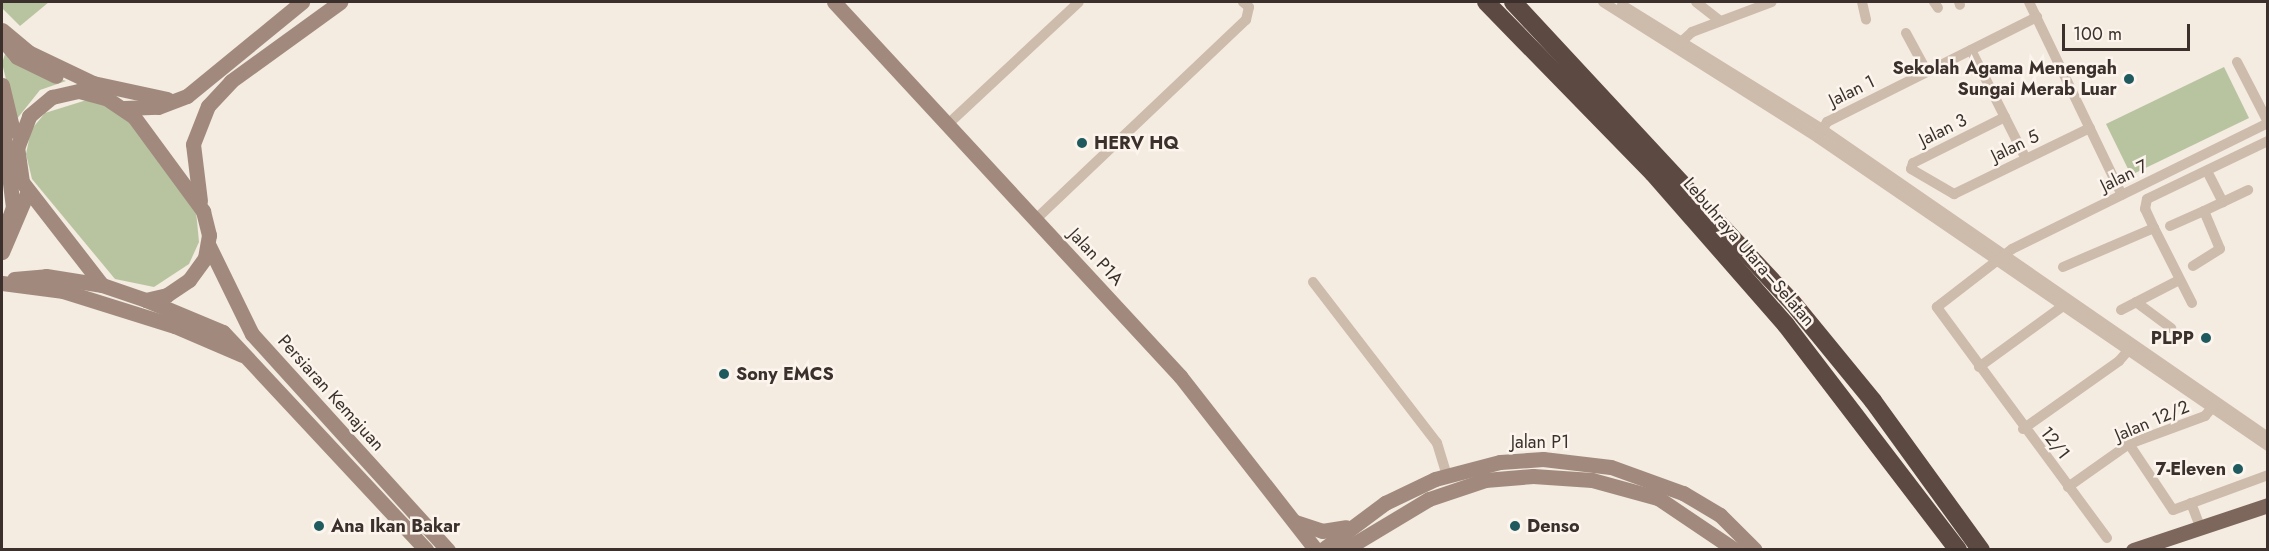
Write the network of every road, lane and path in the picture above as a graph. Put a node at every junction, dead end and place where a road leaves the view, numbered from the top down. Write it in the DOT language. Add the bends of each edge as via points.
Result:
graph roads {
  1 [pos="302,2"];
  2 [pos="340,2"];
  3 [pos="834,2"];
  4 [pos="1079,2"];
  5 [pos="1242,2"];
  6 [pos="1486,2"];
  7 [pos="1513,2"];
  8 [pos="1603,2"];
  9 [pos="1616,2"];
  10 [pos="1696,2"];
  11 [pos="1772,2"];
  12 [pos="1862,2"];
  13 [pos="2030,2"];
  14 [pos="2037,17"];
  15 [pos="1866,20"];
  16 [pos="1720,21"];
  17 [pos="2,30"];
  18 [pos="1906,33"];
  19 [pos="2,39"];
  20 [pos="1679,44"];
  21 [pos="1971,50"];
  22 [pos="2237,62"];
  23 [pos="1927,72"];
  24 [pos="2,86"];
  25 [pos="91,92"];
  26 [pos="182,99"];
  27 [pos="124,108"];
  28 [pos="2005,117"];
  29 [pos="2,119"];
  30 [pos="2268,123"];
  31 [pos="947,125"];
  32 [pos="2090,128"];
  33 [pos="1820,134"];
  34 [pos="2268,141"];
  35 [pos="16,148"];
  36 [pos="2026,159"];
  37 [pos="2207,171"];
  38 [pos="198,186"];
  39 [pos="28,190"];
  40 [pos="2248,190"];
  41 [pos="1954,194"];
  42 [pos="2122,195"];
  43 [pos="2223,202"];
  44 [pos="201,206"];
  45 [pos="2204,211"];
  46 [pos="1035,220"];
  47 [pos="2170,226"];
  48 [pos="2154,228"];
  49 [pos="2,237"];
  50 [pos="209,246"];
  51 [pos="2,252"];
  52 [pos="2001,258"];
  53 [pos="2193,266"];
  54 [pos="2063,267"];
  55 [pos="2180,280"];
  56 [pos="1313,282"];
  57 [pos="2,283"];
  58 [pos="102,285"];
  59 [pos="230,288"];
  60 [pos="146,300"];
  61 [pos="2136,302"];
  62 [pos="2192,303"];
  63 [pos="2063,306"];
  64 [pos="2121,310"];
  65 [pos="2171,328"];
  66 [pos="2130,347"];
  67 [pos="247,357"];
  68 [pos="1979,367"];
  69 [pos="2214,405"];
  70 [pos="2023,429"];
  71 [pos="2268,437"];
  72 [pos="2129,444"];
  73 [pos="2268,446"];
  74 [pos="2268,475"];
  75 [pos="1447,476"];
  76 [pos="2068,487"];
  77 [pos="2191,503"];
  78 [pos="2268,505"];
  79 [pos="1295,522"];
  80 [pos="1354,525"];
  81 [pos="2200,527"];
  82 [pos="2107,538"];
  83 [pos="426,549"];
  84 [pos="448,549"];
  85 [pos="1301,549"];
  86 [pos="1316,549"];
  87 [pos="1322,549"];
  88 [pos="1344,549"];
  89 [pos="1735,549"];
  90 [pos="1755,549"];
  91 [pos="1958,549"];
  92 [pos="1981,549"];
  93 [pos="2133,549"];
  1 -- 26 [label="main road"];
  2 -- 38 [label="main road" via="231,81 208,106 193,144"];
  3 -- 31 [label="main road, Jalan P1A"];
  4 -- 31 [label="street"];
  5 -- 46 [label="street" via="1249,7 1246,20"];
  6 -- 91 [label="highway, Lebuhraya Utara–Selatan" via="1653,173 1786,325"];
  7 -- 92 [label="highway, Lebuhraya Utara–Selatan" via="1792,302 1873,401"];
  8 -- 20 [label="street"];
  9 -- 20 [label="street"];
  10 -- 16 [label="street"];
  11 -- 16 [label="street"];
  12 -- 15 [label="street"];
  13 -- 14 [label="street"];
  14 -- 21 [label="street, Jalan 1"];
  14 -- 32 [label="street"];
  16 -- 20 [label="street"];
  17 -- 26 [label="main road" via="28,52 93,83 138,96"];
  18 -- 23 [label="street"];
  19 -- 25 [label="main road" via="31,65"];
  20 -- 33 [label="street"];
  21 -- 23 [label="street, Jalan 1"];
  21 -- 28 [label="street"];
  22 -- 30 [label="street"];
  23 -- 33 [label="street, Jalan 1" via="1827,122"];
  24 -- 35 [label="main road"];
  25 -- 27 [label="main road"];
  25 -- 35 [label="main road" via="71,92 46,101 24,125"];
  26 -- 27 [label="main road"];
  27 -- 44 [label="main road"];
  28 -- 36 [label="street"];
  28 -- 41 [label="street, Jalan 3" via="1913,163 1915,174"];
  29 -- 49 [label="main road" via="13,207"];
  30 -- 42 [label="street, Jalan 7"];
  31 -- 46 [label="main road, Jalan P1A"];
  32 -- 36 [label="street, Jalan 5"];
  32 -- 42 [label="street"];
  33 -- 52 [label="street"];
  34 -- 37 [label="street"];
  35 -- 39 [label="main road"];
  36 -- 41 [label="street, Jalan 5"];
  37 -- 43 [label="street"];
  37 -- 48 [label="street" via="2147,200 2145,209"];
  38 -- 44 [label="main road"];
  38 -- 59 [label="main road" via="210,204"];
  39 -- 51 [label="main road"];
  39 -- 58 [label="main road"];
  40 -- 43 [label="street"];
  42 -- 52 [label="street, Jalan 7"];
  43 -- 45 [label="street"];
  44 -- 50 [label="main road"];
  45 -- 47 [label="street"];
  45 -- 53 [label="street" via="2220,249"];
  46 -- 79 [label="main road, Jalan P1A" via="1180,376"];
  48 -- 54 [label="street"];
  48 -- 55 [label="street"];
  50 -- 59 [label="main road, Persiaran Kemajuan"];
  50 -- 60 [label="main road" via="184,284"];
  52 -- 63 [label="street"];
  52 -- 66 [label="street"];
  52 -- 68 [label="street, Jalan 7" via="1937,307"];
  55 -- 61 [label="street"];
  55 -- 62 [label="street"];
  56 -- 75 [label="street" via="1437,443"];
  57 -- 58 [label="main road" via="46,276"];
  57 -- 67 [label="main road" via="63,291 175,326"];
  58 -- 60 [label="main road"];
  59 -- 84 [label="main road, Persiaran Kemajuan" via="241,317 266,350"];
  60 -- 67 [label="main road, Persiaran Kemajuan" via="212,325"];
  61 -- 64 [label="street"];
  61 -- 65 [label="street"];
  63 -- 66 [label="street"];
  63 -- 68 [label="street"];
  66 -- 69 [label="street"];
  66 -- 70 [label="street"];
  67 -- 83 [label="main road, Persiaran Kemajuan"];
  68 -- 70 [label="street, 12/1"];
  69 -- 71 [label="street"];
  69 -- 72 [label="street, Jalan 12/2" via="2205,416"];
  69 -- 73 [label="street"];
  70 -- 76 [label="street, 12/1"];
  72 -- 76 [label="street, Jalan 12/2"];
  72 -- 77 [label="street" via="2174,510"];
  74 -- 77 [label="street"];
  75 -- 80 [label="main road, Jalan P1" via="1385,503"];
  75 -- 90 [label="main road, Jalan P1" via="1543,459 1611,467 1683,493 1720,515"];
  76 -- 82 [label="street, 12/1"];
  77 -- 81 [label="street"];
  78 -- 81 [label="main road"];
  79 -- 80 [label="main road" via="1322,531"];
  79 -- 85 [label="main road"];
  79 -- 86 [label="main road, Jalan P1A"];
  80 -- 87 [label="main road, Jalan P1"];
  81 -- 93 [label="main road"];
  88 -- 89 [label="main road, Jalan P1" via="1395,515 1454,489 1543,476 1592,480 1658,498"];
}
